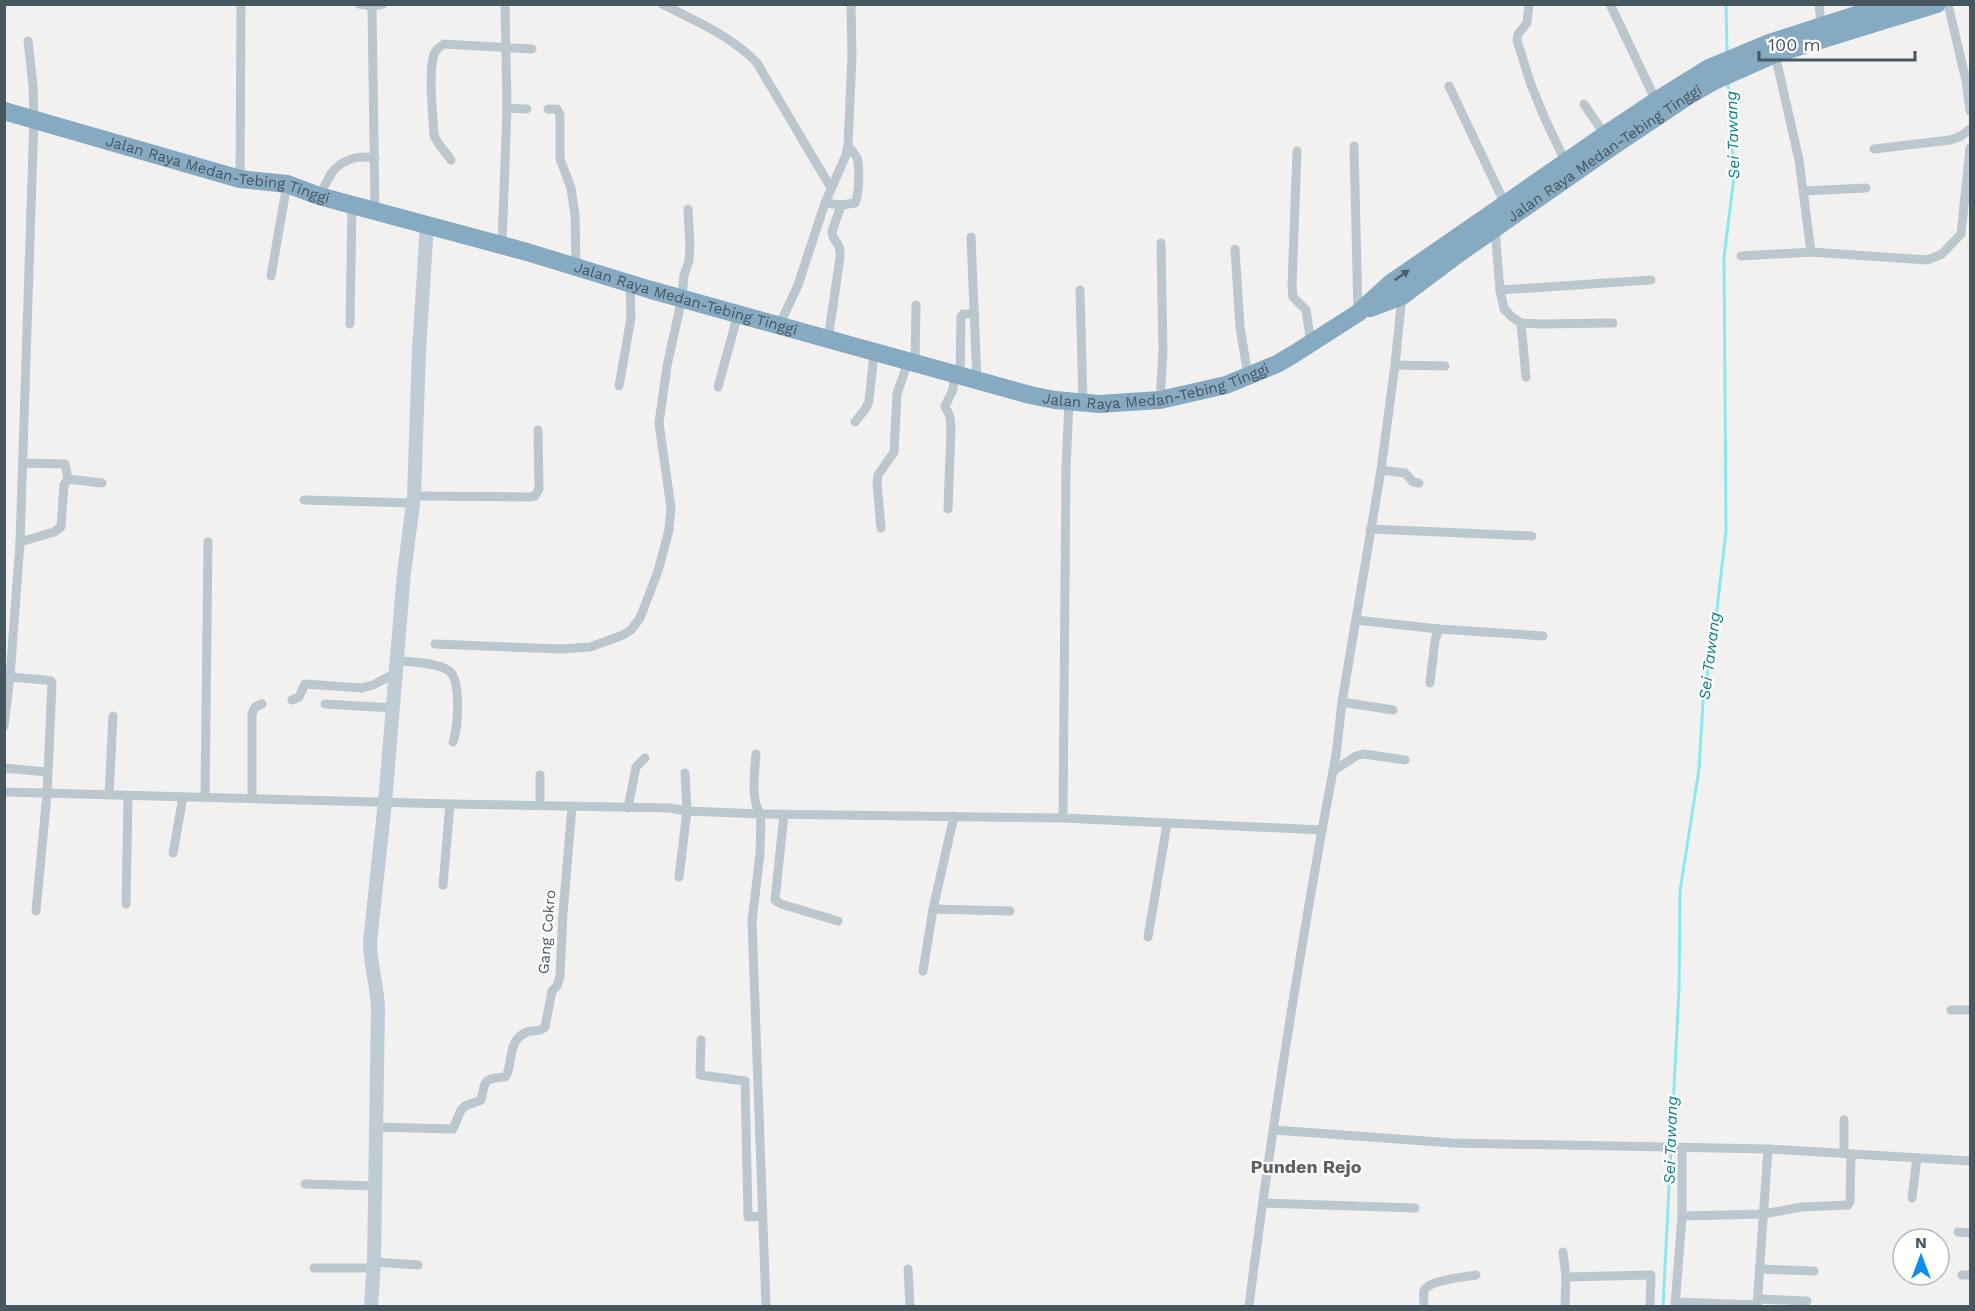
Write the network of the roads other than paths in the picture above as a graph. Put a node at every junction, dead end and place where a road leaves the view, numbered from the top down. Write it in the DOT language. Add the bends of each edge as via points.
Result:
graph roads {
  1 [pos="241,4"];
  2 [pos="359,4"];
  3 [pos="383,4"];
  4 [pos="505,4"];
  5 [pos="662,4"];
  6 [pos="851,4"];
  7 [pos="1529,4"];
  8 [pos="1610,4"];
  9 [pos="1820,4"];
  10 [pos="1938,4"];
  11 [pos="1948,4"];
  12 [pos="372,6"];
  13 [pos="1882,6"];
  14 [pos="1821,25"];
  15 [pos="28,41"];
  16 [pos="506,48"];
  17 [pos="532,49"];
  18 [pos="1775,54"];
  19 [pos="1734,64"];
  20 [pos="1711,74"];
  21 [pos="1449,86"];
  22 [pos="1656,100"];
  23 [pos="1584,104"];
  24 [pos="507,108"];
  25 [pos="526,109"];
  26 [pos="548,109"];
  27 [pos="4,111"];
  28 [pos="1971,111"];
  29 [pos="34,118"];
  30 [pos="1971,129"];
  31 [pos="1605,135"];
  32 [pos="848,146"];
  33 [pos="1354,146"];
  34 [pos="1971,148"];
  35 [pos="1874,150"];
  36 [pos="1298,151"];
  37 [pos="375,159"];
  38 [pos="451,160"];
  39 [pos="1566,163"];
  40 [pos="240,179"];
  41 [pos="287,184"];
  42 [pos="1866,188"];
  43 [pos="831,189"];
  44 [pos="1804,191"];
  45 [pos="319,196"];
  46 [pos="833,204"];
  47 [pos="1505,204"];
  48 [pos="352,205"];
  49 [pos="688,209"];
  50 [pos="375,211"];
  51 [pos="427,224"];
  52 [pos="1494,229"];
  53 [pos="971,237"];
  54 [pos="1161,243"];
  55 [pos="501,245"];
  56 [pos="1235,249"];
  57 [pos="1811,252"];
  58 [pos="1741,256"];
  59 [pos="576,268"];
  60 [pos="272,276"];
  61 [pos="1650,280"];
  62 [pos="630,283"];
  63 [pos="1080,290"];
  64 [pos="1500,291"];
  65 [pos="1402,296"];
  66 [pos="682,298"];
  67 [pos="916,305"];
  68 [pos="1358,313"];
  69 [pos="738,314"];
  70 [pos="975,314"];
  71 [pos="1521,323"];
  72 [pos="1613,323"];
  73 [pos="350,324"];
  74 [pos="778,326"];
  75 [pos="828,340"];
  76 [pos="1311,344"];
  77 [pos="874,353"];
  78 [pos="912,363"];
  79 [pos="1395,365"];
  80 [pos="1445,366"];
  81 [pos="1248,376"];
  82 [pos="1526,377"];
  83 [pos="964,378"];
  84 [pos="619,386"];
  85 [pos="718,387"];
  86 [pos="1160,400"];
  87 [pos="1076,402"];
  88 [pos="855,422"];
  89 [pos="538,430"];
  90 [pos="23,463"];
  91 [pos="1381,470"];
  92 [pos="68,479"];
  93 [pos="102,483"];
  94 [pos="1419,483"];
  95 [pos="414,499"];
  96 [pos="304,500"];
  97 [pos="948,509"];
  98 [pos="881,528"];
  99 [pos="1370,529"];
  100 [pos="1532,536"];
  101 [pos="20,542"];
  102 [pos="208,542"];
  103 [pos="1356,620"];
  104 [pos="1439,629"];
  105 [pos="1543,636"];
  106 [pos="435,644"];
  107 [pos="397,667"];
  108 [pos="10,677"];
  109 [pos="1430,683"];
  110 [pos="292,700"];
  111 [pos="1342,702"];
  112 [pos="262,704"];
  113 [pos="325,704"];
  114 [pos="393,708"];
  115 [pos="1393,710"];
  116 [pos="113,716"];
  117 [pos="4,726"];
  118 [pos="453,742"];
  119 [pos="756,754"];
  120 [pos="645,758"];
  121 [pos="1405,760"];
  122 [pos="4,768"];
  123 [pos="1333,771"];
  124 [pos="48,772"];
  125 [pos="685,773"];
  126 [pos="540,775"];
  127 [pos="4,792"];
  128 [pos="47,794"];
  129 [pos="110,795"];
  130 [pos="128,796"];
  131 [pos="205,796"];
  132 [pos="183,797"];
  133 [pos="252,798"];
  134 [pos="385,802"];
  135 [pos="450,804"];
  136 [pos="540,805"];
  137 [pos="572,807"];
  138 [pos="628,808"];
  139 [pos="687,811"];
  140 [pos="761,814"];
  141 [pos="784,814"];
  142 [pos="954,816"];
  143 [pos="1063,818"];
  144 [pos="1167,824"];
  145 [pos="1322,830"];
  146 [pos="173,853"];
  147 [pos="679,877"];
  148 [pos="443,885"];
  149 [pos="126,904"];
  150 [pos="933,909"];
  151 [pos="36,911"];
  152 [pos="1010,911"];
  153 [pos="838,921"];
  154 [pos="1148,938"];
  155 [pos="923,972"];
  156 [pos="1951,1010"];
  157 [pos="1971,1011"];
  158 [pos="701,1040"];
  159 [pos="1844,1120"];
  160 [pos="376,1127"];
  161 [pos="1274,1130"];
  162 [pos="1679,1148"];
  163 [pos="1768,1149"];
  164 [pos="1847,1154"];
  165 [pos="1917,1158"];
  166 [pos="1971,1161"];
  167 [pos="306,1184"];
  168 [pos="376,1186"];
  169 [pos="1912,1198"];
  170 [pos="1264,1203"];
  171 [pos="1415,1208"];
  172 [pos="1763,1214"];
  173 [pos="762,1216"];
  174 [pos="1682,1216"];
  175 [pos="1958,1232"];
  176 [pos="1971,1233"];
  177 [pos="1563,1252"];
  178 [pos="374,1265"];
  179 [pos="418,1265"];
  180 [pos="314,1268"];
  181 [pos="908,1269"];
  182 [pos="1761,1269"];
  183 [pos="1814,1270"];
  184 [pos="1476,1275"];
  185 [pos="1566,1277"];
  186 [pos="1807,1301"];
  187 [pos="1675,1304"];
  188 [pos="1758,1304"];
  189 [pos="371,1306"];
  190 [pos="766,1306"];
  191 [pos="910,1306"];
  192 [pos="1249,1306"];
  193 [pos="1424,1306"];
  194 [pos="1565,1306"];
  195 [pos="1650,1306"];
  1 -- 40 [label="street"];
  2 -- 12 [label="street"];
  3 -- 12 [label="street"];
  4 -- 16 [label="street"];
  5 -- 43 [label="street" via="714,32 758,63"];
  6 -- 32 [label="street"];
  7 -- 39 [label="street" via="1527,23 1517,40 1524,67"];
  8 -- 22 [label="street"];
  9 -- 14 [label="street"];
  10 -- 18 [label="highway, Jalan Raya Medan-Tebing Tinggi"];
  11 -- 28 [label="street"];
  12 -- 37 [label="street"];
  13 -- 14 [label="highway, Jalan Raya Medan-Tebing Tinggi"];
  14 -- 19 [label="highway, Jalan Raya Medan-Tebing Tinggi" via="1768,43"];
  15 -- 29 [label="street"];
  16 -- 17 [label="street"];
  16 -- 24 [label="street"];
  16 -- 38 [label="street" via="444,44 435,53 434,135"];
  18 -- 19 [label="highway, Jalan Raya Medan-Tebing Tinggi"];
  18 -- 44 [label="street"];
  19 -- 20 [label="highway, Jalan Raya Medan-Tebing Tinggi"];
  20 -- 22 [label="highway, Jalan Raya Medan-Tebing Tinggi"];
  20 -- 52 [label="highway, Jalan Raya Medan-Tebing Tinggi" via="1678,102"];
  21 -- 47 [label="street"];
  22 -- 31 [label="highway, Jalan Raya Medan-Tebing Tinggi"];
  23 -- 31 [label="street"];
  24 -- 25 [label="street"];
  24 -- 55 [label="street"];
  26 -- 59 [label="street" via="557,109 560,115 560,159 571,188"];
  27 -- 29 [label="highway, Jalan Raya Medan-Tebing Tinggi"];
  29 -- 40 [label="highway, Jalan Raya Medan-Tebing Tinggi"];
  29 -- 90 [label="street"];
  30 -- 35 [label="street" via="1950,140"];
  31 -- 39 [label="highway, Jalan Raya Medan-Tebing Tinggi"];
  32 -- 43 [label="street"];
  32 -- 46 [label="street" via="858,164 858,195 855,203"];
  33 -- 68 [label="street"];
  34 -- 57 [label="street" via="1961,234 1942,254 1927,260"];
  36 -- 76 [label="street" via="1292,287 1293,297 1306,310"];
  37 -- 45 [label="street" via="355,157 335,169"];
  37 -- 50 [label="street"];
  39 -- 47 [label="highway, Jalan Raya Medan-Tebing Tinggi"];
  40 -- 41 [label="highway, Jalan Raya Medan-Tebing Tinggi"];
  41 -- 45 [label="highway, Jalan Raya Medan-Tebing Tinggi"];
  41 -- 60 [label="street"];
  42 -- 44 [label="street"];
  43 -- 46 [label="street"];
  44 -- 57 [label="street"];
  45 -- 48 [label="highway, Jalan Raya Medan-Tebing Tinggi"];
  46 -- 74 [label="street"];
  46 -- 75 [label="street" via="832,237 840,246 840,257"];
  68 -- 47 [label="highway, Jalan Raya Medan-Tebing Tinggi, one-way" via="1392,283"];
  48 -- 50 [label="highway, Jalan Raya Medan-Tebing Tinggi"];
  48 -- 73 [label="street"];
  49 -- 66 [label="street" via="690,245"];
  50 -- 51 [label="highway, Jalan Raya Medan-Tebing Tinggi"];
  51 -- 55 [label="highway, Jalan Raya Medan-Tebing Tinggi"];
  51 -- 95 [label="street" via="418,350"];
  52 -- 64 [label="street"];
  52 -- 65 [label="highway, Jalan Raya Medan-Tebing Tinggi"];
  53 -- 70 [label="street"];
  54 -- 86 [label="street"];
  55 -- 59 [label="highway, Jalan Raya Medan-Tebing Tinggi"];
  56 -- 81 [label="street"];
  57 -- 58 [label="street"];
  59 -- 62 [label="highway, Jalan Raya Medan-Tebing Tinggi"];
  61 -- 64 [label="street"];
  62 -- 66 [label="highway, Jalan Raya Medan-Tebing Tinggi"];
  62 -- 84 [label="street" via="631,318"];
  63 -- 87 [label="street"];
  64 -- 71 [label="street" via="1504,309"];
  65 -- 68 [label="highway, Jalan Raya Medan-Tebing Tinggi"];
  65 -- 79 [label="street"];
  66 -- 69 [label="highway, Jalan Raya Medan-Tebing Tinggi"];
  66 -- 106 [label="street" via="666,366 659,423 671,508 669,530 640,618 623,635 590,647"];
  67 -- 78 [label="street"];
  68 -- 76 [label="highway, Jalan Raya Medan-Tebing Tinggi"];
  69 -- 74 [label="highway, Jalan Raya Medan-Tebing Tinggi"];
  69 -- 85 [label="street"];
  70 -- 83 [label="street"];
  70 -- 83 [label="street" via="961,317"];
  71 -- 72 [label="street"];
  71 -- 82 [label="street"];
  74 -- 75 [label="highway, Jalan Raya Medan-Tebing Tinggi"];
  75 -- 77 [label="highway, Jalan Raya Medan-Tebing Tinggi"];
  76 -- 81 [label="highway, Jalan Raya Medan-Tebing Tinggi"];
  77 -- 78 [label="highway, Jalan Raya Medan-Tebing Tinggi"];
  77 -- 88 [label="street" via="869,401"];
  78 -- 83 [label="highway, Jalan Raya Medan-Tebing Tinggi"];
  78 -- 98 [label="street" via="897,394 894,452 878,475"];
  79 -- 80 [label="street"];
  79 -- 91 [label="street"];
  81 -- 86 [label="highway, Jalan Raya Medan-Tebing Tinggi" via="1216,388"];
  83 -- 87 [label="highway, Jalan Raya Medan-Tebing Tinggi"];
  83 -- 97 [label="street" via="945,406 950,417"];
  86 -- 87 [label="highway, Jalan Raya Medan-Tebing Tinggi"];
  87 -- 143 [label="street" via="1066,468"];
  89 -- 95 [label="street" via="540,489 535,496"];
  90 -- 92 [label="street" via="65,464"];
  90 -- 101 [label="street"];
  91 -- 94 [label="street" via="1406,473"];
  91 -- 99 [label="street"];
  92 -- 93 [label="street"];
  92 -- 101 [label="street" via="64,485 62,527"];
  95 -- 96 [label="street"];
  95 -- 107 [label="street"];
  99 -- 100 [label="street"];
  99 -- 103 [label="street"];
  101 -- 108 [label="street"];
  102 -- 131 [label="street"];
  103 -- 104 [label="street"];
  103 -- 111 [label="street"];
  104 -- 105 [label="street"];
  104 -- 109 [label="street"];
  107 -- 110 [label="street" via="373,685 362,688 306,684 299,697"];
  107 -- 114 [label="street"];
  107 -- 118 [label="street" via="435,666 452,673 457,690"];
  108 -- 117 [label="street"];
  108 -- 124 [label="street" via="51,681"];
  111 -- 115 [label="street"];
  111 -- 123 [label="street"];
  112 -- 133 [label="street" via="252,714"];
  113 -- 114 [label="street"];
  114 -- 134 [label="street"];
  116 -- 129 [label="street"];
  119 -- 140 [label="street" via="755,801"];
  120 -- 138 [label="street" via="636,767"];
  121 -- 123 [label="street" via="1364,754"];
  122 -- 124 [label="street"];
  123 -- 145 [label="street"];
  124 -- 128 [label="street"];
  125 -- 139 [label="street"];
  126 -- 136 [label="street"];
  127 -- 128 [label="street"];
  128 -- 129 [label="street"];
  128 -- 151 [label="street"];
  129 -- 130 [label="street"];
  130 -- 132 [label="street"];
  130 -- 149 [label="street"];
  131 -- 132 [label="street"];
  131 -- 133 [label="street"];
  132 -- 146 [label="street"];
  133 -- 134 [label="street"];
  134 -- 135 [label="street"];
  134 -- 160 [label="street" via="370,942 378,1007"];
  135 -- 136 [label="street"];
  135 -- 148 [label="street"];
  136 -- 137 [label="street"];
  137 -- 138 [label="street"];
  137 -- 160 [label="street, Gang Cokro" via="560,976 552,991 545,1027 528,1031 518,1039 510,1053 505,1077 486,1080 481,1100 465,1106 453,1129"];
  138 -- 139 [label="street"];
  139 -- 140 [label="street"];
  139 -- 147 [label="street"];
  140 -- 141 [label="street"];
  140 -- 173 [label="street" via="752,921"];
  141 -- 142 [label="street"];
  141 -- 153 [label="street" via="775,900"];
  142 -- 143 [label="street"];
  142 -- 150 [label="street"];
  143 -- 144 [label="street"];
  144 -- 145 [label="street"];
  144 -- 154 [label="street"];
  145 -- 161 [label="street"];
  150 -- 152 [label="street"];
  150 -- 155 [label="street"];
  156 -- 157 [label="street"];
  158 -- 173 [label="street" via="700,1075 744,1081 748,1217"];
  159 -- 164 [label="street"];
  160 -- 168 [label="street"];
  161 -- 162 [label="street" via="1453,1143"];
  161 -- 170 [label="street"];
  162 -- 163 [label="street"];
  162 -- 174 [label="street"];
  163 -- 164 [label="street"];
  163 -- 172 [label="street"];
  164 -- 165 [label="street"];
  164 -- 172 [label="street" via="1848,1205"];
  165 -- 166 [label="street"];
  165 -- 169 [label="street"];
  167 -- 168 [label="street"];
  168 -- 178 [label="street"];
  170 -- 171 [label="street"];
  170 -- 192 [label="street"];
  172 -- 174 [label="street"];
  172 -- 182 [label="street"];
  173 -- 190 [label="street"];
  174 -- 187 [label="street"];
  175 -- 176 [label="street"];
  177 -- 185 [label="street"];
  178 -- 179 [label="street"];
  178 -- 180 [label="street"];
  178 -- 189 [label="street"];
  181 -- 191 [label="street"];
  182 -- 183 [label="street"];
  182 -- 188 [label="street"];
  184 -- 193 [label="street" via="1428,1286"];
  185 -- 194 [label="street"];
  185 -- 195 [label="street" via="1651,1275"];
  186 -- 188 [label="street"];
  187 -- 188 [label="street"];
}
